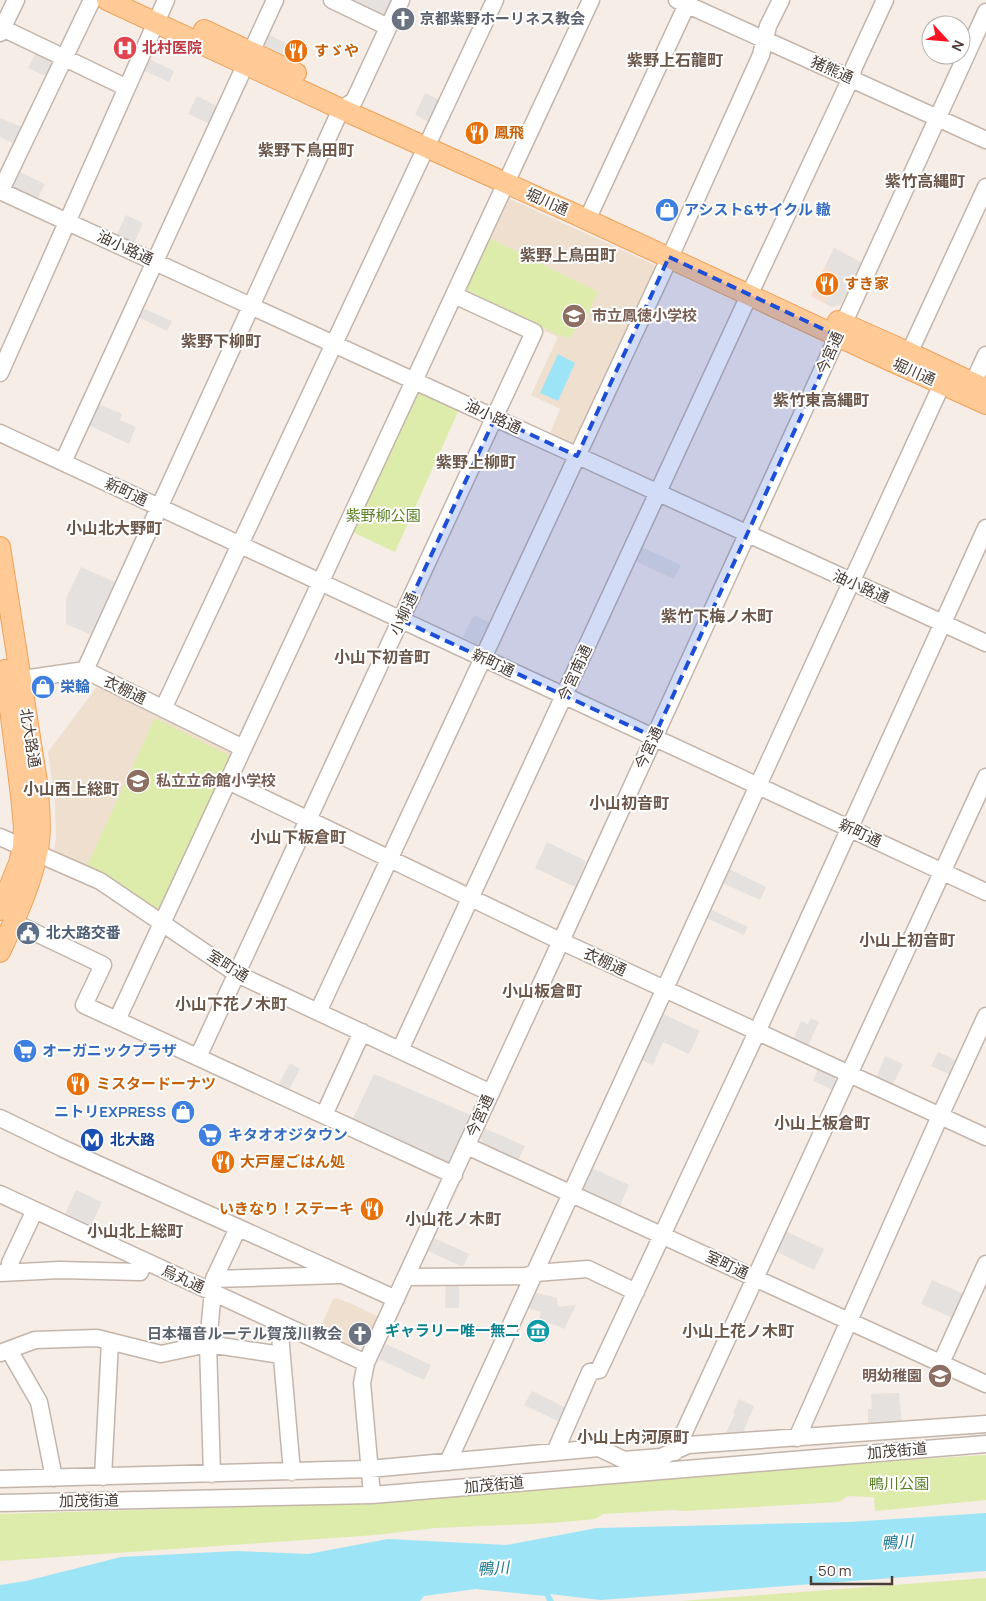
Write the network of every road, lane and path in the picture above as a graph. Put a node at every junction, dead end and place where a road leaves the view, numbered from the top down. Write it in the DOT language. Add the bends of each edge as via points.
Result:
graph roads {
  1 [pos="16,0"];
  2 [pos="92,0"];
  3 [pos="107,0"];
  4 [pos="139,0"];
  5 [pos="275,0"];
  6 [pos="332,0"];
  7 [pos="401,0"];
  8 [pos="495,0"];
  9 [pos="591,0"];
  10 [pos="781,0"];
  11 [pos="885,0"];
  12 [pos="684,1"];
  13 [pos="160,11"];
  14 [pos="986,12"];
  15 [pos="388,27"];
  16 [pos="1,29"];
  17 [pos="765,40"];
  18 [pos="65,58"];
  19 [pos="248,58"];
  20 [pos="851,78"];
  21 [pos="126,90"];
  22 [pos="347,105"];
  23 [pos="937,119"];
  24 [pos="986,140"];
  25 [pos="429,142"];
  26 [pos="509,178"];
  27 [pos="986,187"];
  28 [pos="1,191"];
  29 [pos="590,215"];
  30 [pos="68,221"];
  31 [pos="672,252"];
  32 [pos="155,261"];
  33 [pos="752,289"];
  34 [pos="454,295"];
  35 [pos="251,306"];
  36 [pos="841,330"];
  37 [pos="334,344"];
  38 [pos="986,355"];
  39 [pos="907,360"];
  40 [pos="0,373"];
  41 [pos="414,381"];
  42 [pos="942,384"];
  43 [pos="976,389"];
  44 [pos="986,404"];
  45 [pos="495,418"];
  46 [pos="0,433"];
  47 [pos="577,456"];
  48 [pos="62,462"];
  49 [pos="658,493"];
  50 [pos="159,507"];
  51 [pos="986,528"];
  52 [pos="748,535"];
  53 [pos="240,545"];
  54 [pos="0,547"];
  55 [pos="320,582"];
  56 [pos="851,582"];
  57 [pos="401,620"];
  58 [pos="942,623"];
  59 [pos="0,638"];
  60 [pos="986,644"];
  61 [pos="483,658"];
  62 [pos="85,670"];
  63 [pos="10,686"];
  64 [pos="564,696"];
  65 [pos="164,709"];
  66 [pos="654,737"];
  67 [pos="243,748"];
  68 [pos="986,777"];
  69 [pos="228,781"];
  70 [pos="757,786"];
  71 [pos="309,820"];
  72 [pos="850,828"];
  73 [pos="0,837"];
  74 [pos="30,850"];
  75 [pos="390,858"];
  76 [pos="942,872"];
  77 [pos="986,892"];
  78 [pos="471,898"];
  79 [pos="6,916"];
  80 [pos="162,923"];
  81 [pos="561,941"];
  82 [pos="0,952"];
  83 [pos="237,974"];
  84 [pos="664,989"];
  85 [pos="318,1012"];
  86 [pos="986,1016"];
  87 [pos="117,1020"];
  88 [pos="362,1032"];
  89 [pos="757,1032"];
  90 [pos="400,1050"];
  91 [pos="198,1057"];
  92 [pos="848,1074"];
  93 [pos="491,1093"];
  94 [pos="324,1115"];
  95 [pos="940,1116"];
  96 [pos="0,1118"];
  97 [pos="986,1136"];
  98 [pos="467,1146"];
  99 [pos="454,1174"];
  100 [pos="571,1192"];
  101 [pos="0,1194"];
  102 [pos="35,1210"];
  103 [pos="238,1228"];
  104 [pos="663,1235"];
  105 [pos="145,1261"];
  106 [pos="986,1264"];
  107 [pos="6,1273"];
  108 [pos="535,1273"];
  109 [pos="344,1275"];
  110 [pos="407,1277"];
  111 [pos="754,1278"];
  112 [pos="213,1286"];
  113 [pos="636,1292"];
  114 [pos="396,1299"];
  115 [pos="848,1320"];
  116 [pos="278,1323"];
  117 [pos="110,1342"];
  118 [pos="208,1344"];
  119 [pos="5,1351"];
  120 [pos="281,1354"];
  121 [pos="366,1363"];
  122 [pos="941,1363"];
  123 [pos="986,1384"];
  124 [pos="986,1424"];
  125 [pos="797,1438"];
  126 [pos="986,1444"];
  127 [pos="555,1452"];
  128 [pos="675,1452"];
  129 [pos="448,1462"];
  130 [pos="369,1469"];
  131 [pos="292,1472"];
  132 [pos="212,1474"];
  133 [pos="104,1476"];
  134 [pos="54,1478"];
  135 [pos="0,1479"];
  136 [pos="372,1495"];
  137 [pos="0,1503"];
  1 -- 16 [label="street"];
  2 -- 18 [label="street"];
  3 -- 13 [label="main road, 堀川通"];
  4 -- 13 [label="main road, 堀川通"];
  5 -- 19 [label="street"];
  6 -- 15 [label="street"];
  7 -- 15 [label="street"];
  8 -- 25 [label="street"];
  9 -- 26 [label="street"];
  10 -- 17 [label="street"];
  11 -- 20 [label="street, 今宮南通"];
  12 -- 17 [label="street, 猪熊通"];
  12 -- 29 [label="street"];
  13 -- 19 [label="main road, 堀川通"];
  13 -- 21 [label="street"];
  14 -- 23 [label="street, 今宮通"];
  15 -- 22 [label="street"];
  16 -- 18 [label="street"];
  17 -- 20 [label="street, 猪熊通"];
  17 -- 31 [label="street"];
  18 -- 21 [label="street"];
  18 -- 28 [label="street"];
  19 -- 22 [label="main road, 堀川通"];
  19 -- 32 [label="street"];
  20 -- 23 [label="street, 猪熊通"];
  20 -- 33 [label="street, 今宮南通"];
  21 -- 30 [label="street"];
  22 -- 25 [label="main road, 堀川通"];
  22 -- 35 [label="street"];
  23 -- 24 [label="street, 猪熊通"];
  23 -- 36 [label="street, 今宮通"];
  25 -- 26 [label="main road, 堀川通"];
  25 -- 37 [label="street"];
  26 -- 29 [label="main road, 堀川通"];
  26 -- 34 [label="street"];
  27 -- 39 [label="street"];
  28 -- 30 [label="street, 油小路通"];
  29 -- 31 [label="main road, 堀川通"];
  30 -- 32 [label="street, 油小路通"];
  30 -- 40 [label="street"];
  31 -- 33 [label="main road, 堀川通"];
  31 -- 47 [label="street"];
  32 -- 35 [label="street, 油小路通"];
  32 -- 48 [label="street"];
  33 -- 36 [label="main road, 堀川通"];
  33 -- 49 [label="street, 今宮南通"];
  34 -- 41 [label="street"];
  34 -- 45 [label="street, 小柳通" via="534,332"];
  35 -- 37 [label="street, 油小路通"];
  35 -- 50 [label="street"];
  36 -- 39 [label="main road, 堀川通"];
  36 -- 52 [label="street, 今宮通"];
  37 -- 41 [label="street, 油小路通"];
  37 -- 53 [label="street"];
  38 -- 43 [label="street"];
  39 -- 42 [label="main road, 堀川通"];
  39 -- 43 [label="main road, 堀川通"];
  41 -- 45 [label="street, 油小路通"];
  41 -- 55 [label="street"];
  42 -- 43 [label="main road, 堀川通"];
  42 -- 56 [label="street"];
  43 -- 44 [label="main road, 堀川通"];
  45 -- 47 [label="street, 油小路通"];
  45 -- 57 [label="street, 小柳通"];
  46 -- 48 [label="street, 新町通"];
  47 -- 49 [label="street, 油小路通"];
  47 -- 61 [label="street"];
  48 -- 50 [label="street, 新町通"];
  49 -- 52 [label="street, 油小路通"];
  49 -- 64 [label="street, 今宮南通"];
  50 -- 53 [label="street, 新町通"];
  50 -- 62 [label="street"];
  51 -- 58 [label="street"];
  52 -- 56 [label="street, 油小路通"];
  52 -- 66 [label="street, 今宮通"];
  53 -- 55 [label="street, 新町通"];
  53 -- 65 [label="street"];
  54 -- 63 [label="main road, 北大路通"];
  55 -- 57 [label="street, 新町通"];
  55 -- 67 [label="street"];
  56 -- 58 [label="street, 油小路通"];
  56 -- 70 [label="street"];
  57 -- 61 [label="street, 新町通"];
  57 -- 71 [label="street, 小柳通"];
  58 -- 60 [label="street, 油小路通"];
  58 -- 72 [label="street"];
  59 -- 63 [label="main road, 北大路通"];
  61 -- 64 [label="street, 新町通"];
  61 -- 75 [label="street"];
  62 -- 63 [label="street" via="30,678"];
  62 -- 65 [label="street, 衣棚通"];
  63 -- 74 [label="main road, 北大路通"];
  64 -- 66 [label="street, 新町通"];
  64 -- 78 [label="street, 今宮南通"];
  65 -- 67 [label="street, 衣棚通"];
  66 -- 70 [label="street, 新町通"];
  66 -- 81 [label="street, 今宮通"];
  67 -- 69 [label="street"];
  68 -- 76 [label="street"];
  69 -- 71 [label="street, 衣棚通"];
  69 -- 80 [label="street"];
  70 -- 72 [label="street, 新町通"];
  70 -- 84 [label="street"];
  71 -- 75 [label="street, 衣棚通"];
  71 -- 83 [label="street, 小柳通"];
  72 -- 76 [label="street, 新町通"];
  72 -- 89 [label="street"];
  73 -- 74 [label="street, 室町通"];
  74 -- 79 [label="main road, 北大路通" via="19,863"];
  74 -- 80 [label="street, 室町通" via="100,881"];
  75 -- 78 [label="street, 衣棚通"];
  75 -- 85 [label="street"];
  76 -- 77 [label="street, 新町通"];
  76 -- 92 [label="street"];
  78 -- 81 [label="street, 衣棚通"];
  78 -- 90 [label="street, 今宮南通"];
  79 -- 82 [label="main road, 北大路通"];
  79 -- 87 [label="street" via="103,965 84,1005"];
  80 -- 83 [label="street, 室町通"];
  80 -- 87 [label="street"];
  81 -- 84 [label="street, 衣棚通"];
  81 -- 93 [label="street, 今宮通"];
  83 -- 85 [label="street, 室町通"];
  83 -- 91 [label="street, 小柳通"];
  84 -- 89 [label="street, 衣棚通"];
  84 -- 100 [label="street"];
  85 -- 88 [label="street, 室町通"];
  86 -- 95 [label="street"];
  87 -- 91 [label="street"];
  88 -- 90 [label="street, 室町通"];
  88 -- 94 [label="street"];
  89 -- 92 [label="street, 衣棚通"];
  89 -- 104 [label="street"];
  90 -- 93 [label="street, 室町通"];
  91 -- 94 [label="street"];
  92 -- 95 [label="street, 衣棚通"];
  92 -- 111 [label="street"];
  93 -- 98 [label="street, 今宮通"];
  94 -- 99 [label="street"];
  95 -- 97 [label="street, 衣棚通"];
  95 -- 115 [label="street"];
  96 -- 103 [label="street"];
  98 -- 99 [label="street, 今宮通"];
  98 -- 100 [label="street, 室町通"];
  99 -- 110 [label="street, 今宮通"];
  100 -- 104 [label="street, 室町通"];
  100 -- 108 [label="street"];
  101 -- 102 [label="street, 烏丸通"];
  102 -- 105 [label="street, 烏丸通"];
  102 -- 107 [label="street"];
  103 -- 109 [label="street"];
  103 -- 112 [label="street"];
  104 -- 111 [label="street, 室町通"];
  104 -- 113 [label="street"];
  105 -- 107 [label="street" via="140,1272 60,1270"];
  105 -- 112 [label="street, 烏丸通"];
  106 -- 122 [label="street"];
  108 -- 110 [label="street" via="526,1276"];
  108 -- 113 [label="street" via="588,1269"];
  108 -- 129 [label="street"];
  109 -- 112 [label="street"];
  109 -- 114 [label="street"];
  110 -- 114 [label="street, 今宮通"];
  111 -- 115 [label="street, 室町通"];
  111 -- 128 [label="street"];
  112 -- 116 [label="street, 烏丸通"];
  112 -- 118 [label="street"];
  113 -- 127 [label="street" via="599,1370 590,1372"];
  114 -- 121 [label="street, 今宮通"];
  115 -- 122 [label="street, 室町通"];
  115 -- 125 [label="street"];
  116 -- 120 [label="street"];
  116 -- 121 [label="street, 烏丸通"];
  117 -- 118 [label="street" via="161,1354"];
  117 -- 119 [label="street" via="97,1338 35,1340"];
  117 -- 133 [label="street"];
  118 -- 120 [label="street"];
  118 -- 132 [label="street"];
  119 -- 134 [label="street" via="40,1402"];
  120 -- 131 [label="street"];
  121 -- 130 [label="street, 今宮通" via="362,1383"];
  122 -- 123 [label="street, 室町通"];
  124 -- 125 [label="street"];
  125 -- 128 [label="street" via="688,1445"];
  126 -- 136 [label="street, 加茂街道"];
  127 -- 128 [label="street" via="599,1448 624,1460 661,1457"];
  127 -- 129 [label="street"];
  129 -- 130 [label="street"];
  130 -- 131 [label="street"];
  130 -- 136 [label="street, 今宮通"];
  131 -- 132 [label="street"];
  132 -- 133 [label="street"];
  133 -- 134 [label="street"];
  134 -- 135 [label="street"];
  136 -- 137 [label="street, 加茂街道"];
}
